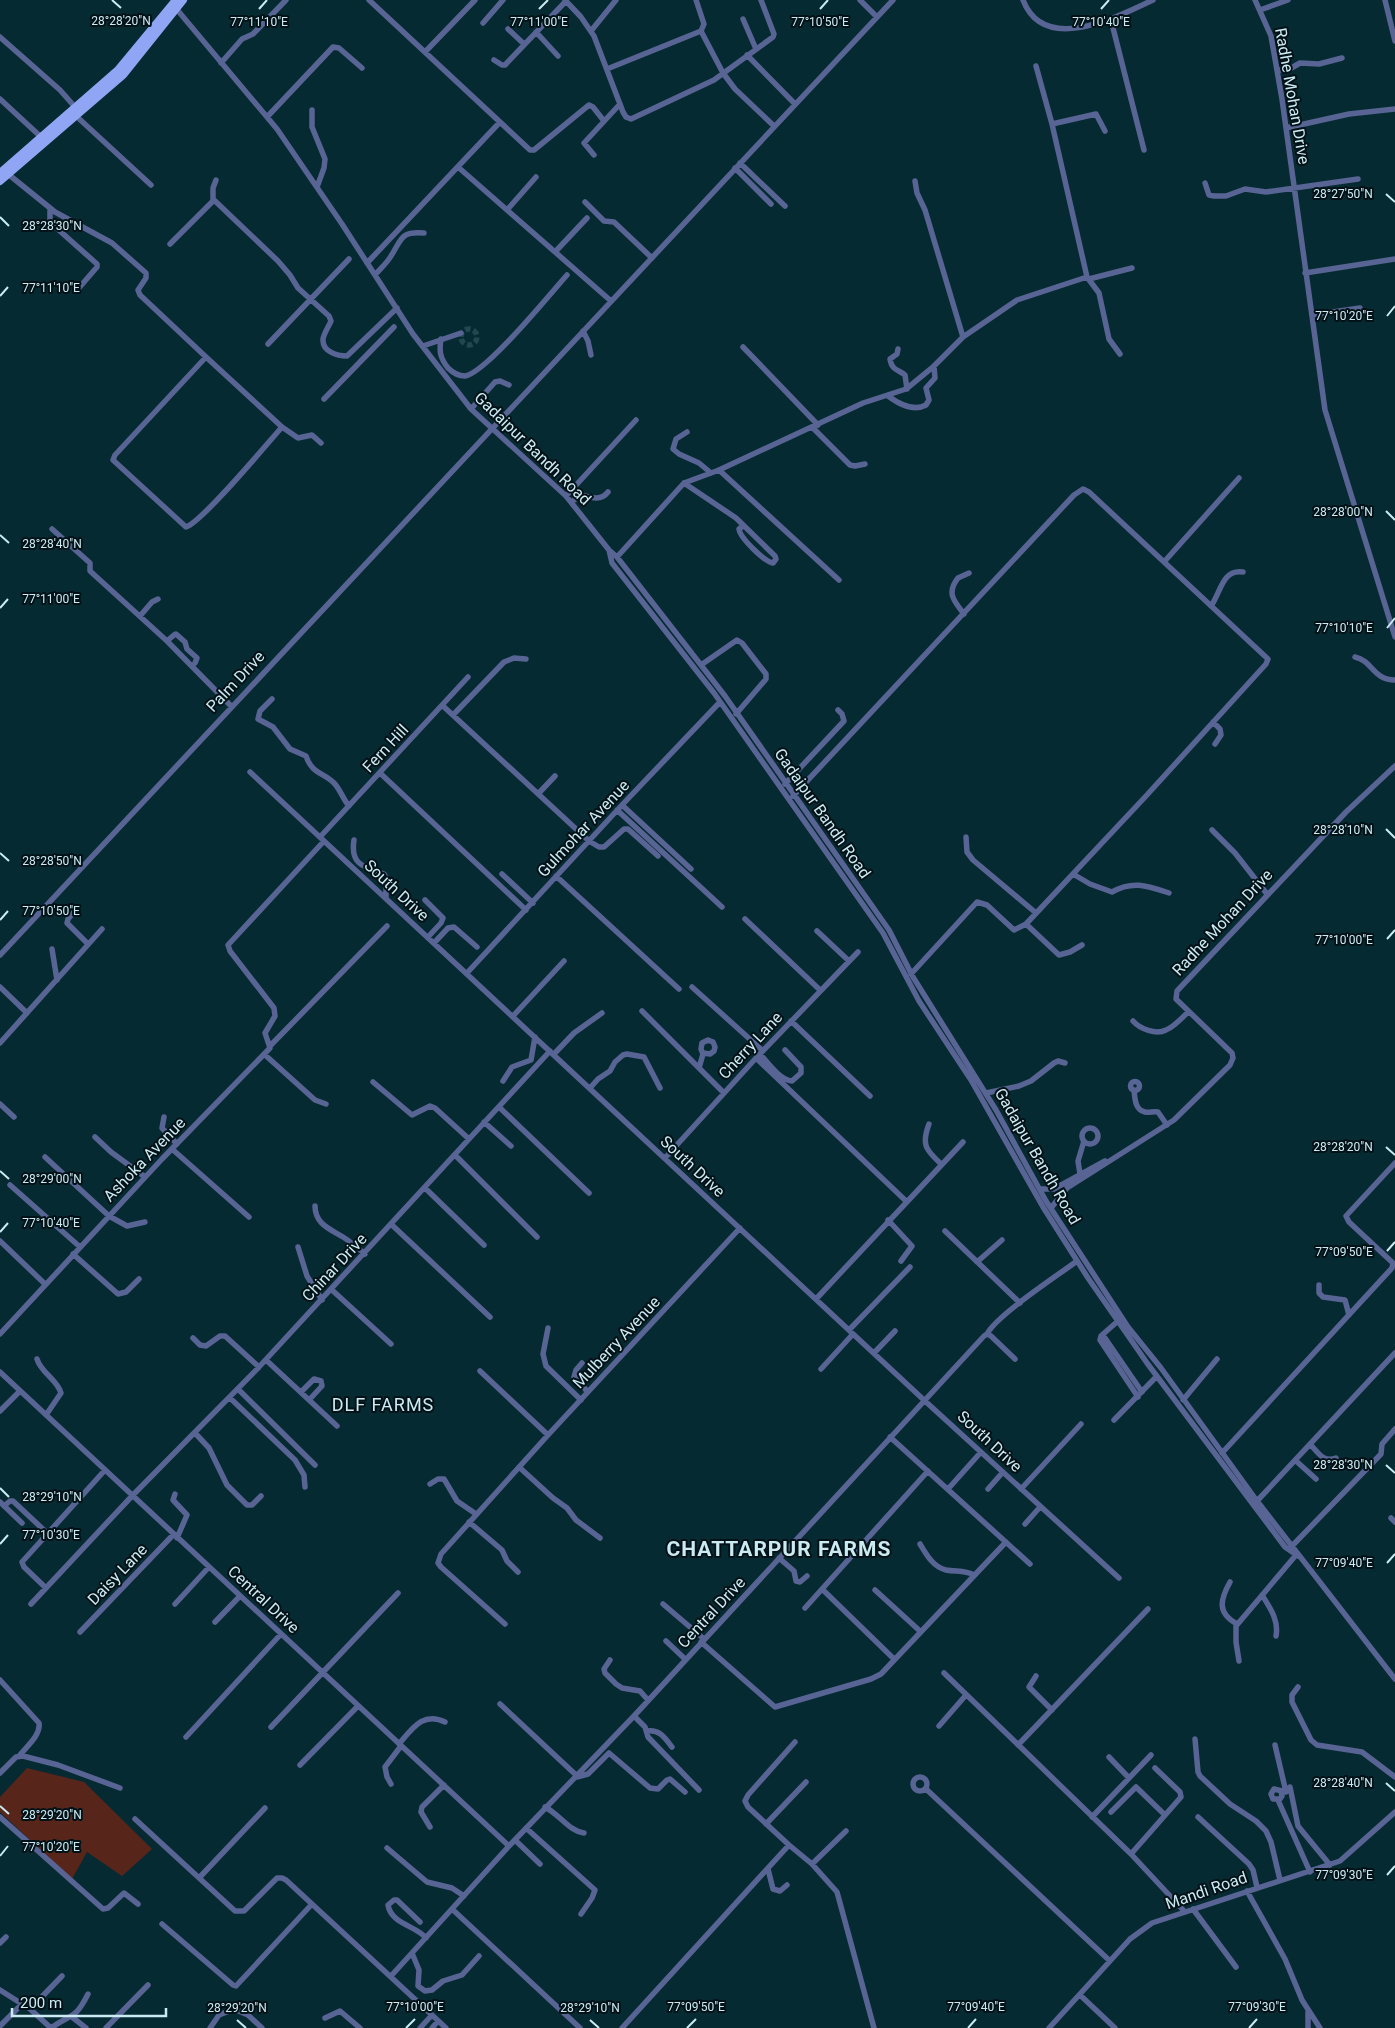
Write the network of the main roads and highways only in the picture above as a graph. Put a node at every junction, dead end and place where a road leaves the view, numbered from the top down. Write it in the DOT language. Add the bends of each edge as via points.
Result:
graph roads {
  1 [pos="183,0"];
  2 [pos="175,4"];
  3 [pos="75,111"];
  4 [pos="4,174"];
  5 [pos="0,181"];
  1 -- 2 [label="main road"];
  2 -- 3 [label="main road" via="130,67"];
  3 -- 4 [label="main road"];
  3 -- 4 [label="main road" via="41,137"];
  4 -- 5 [label="main road"];
}
